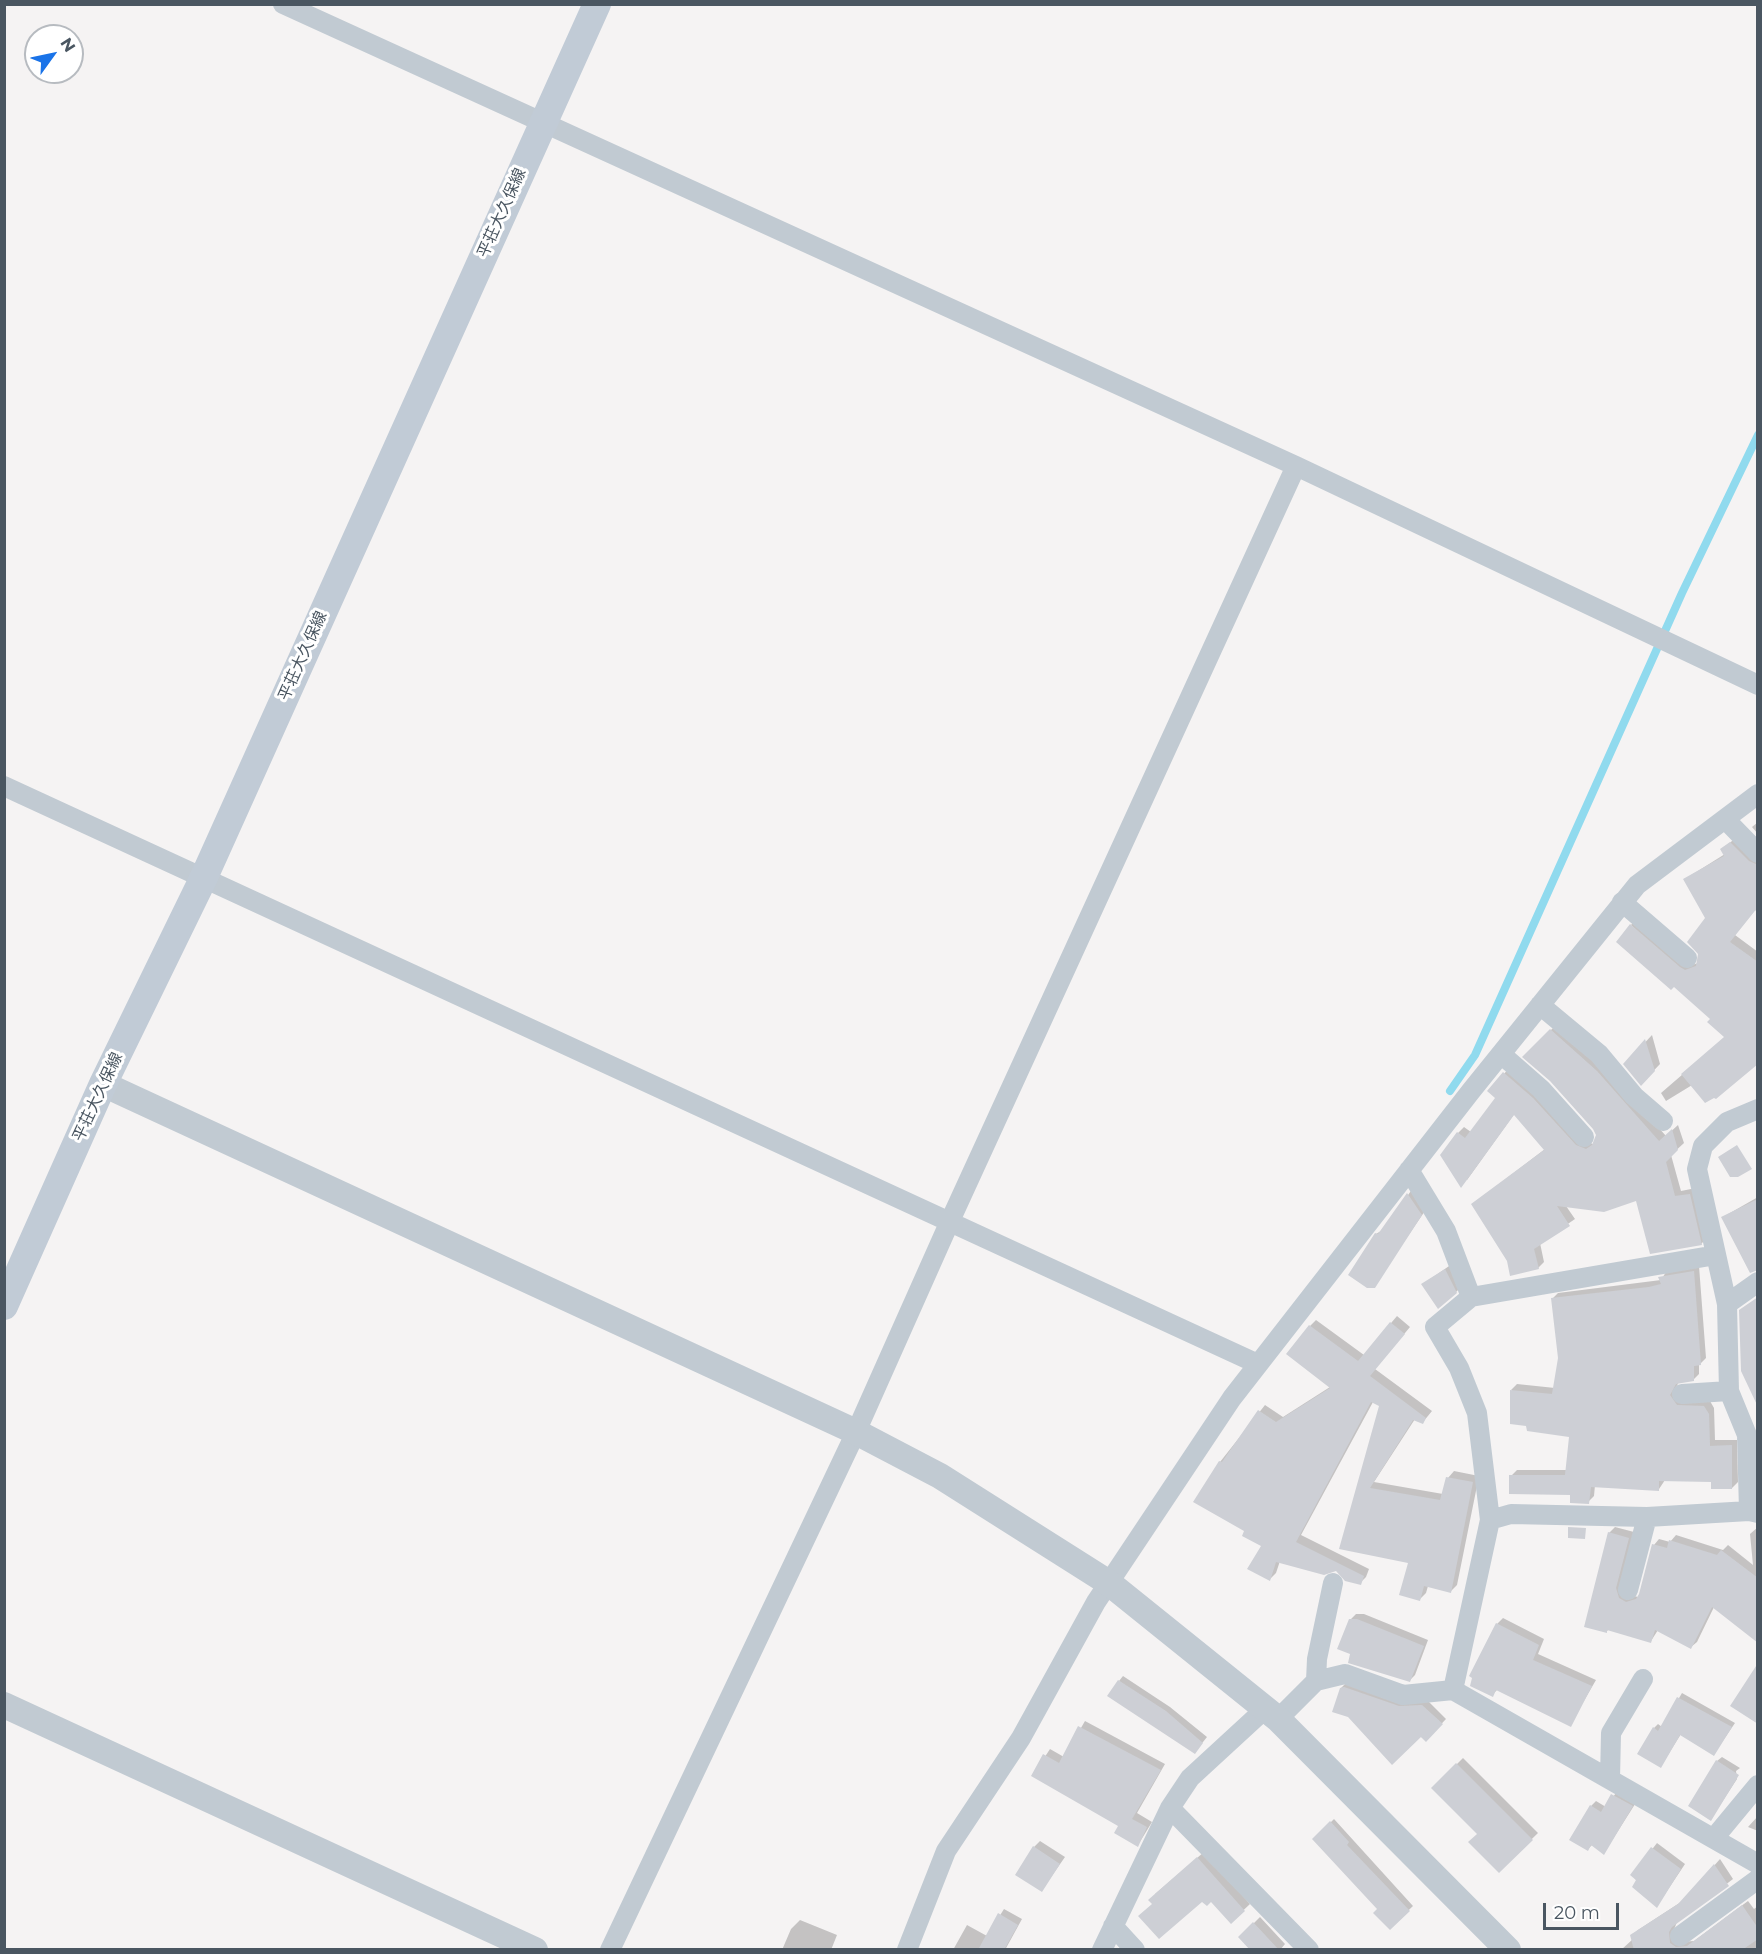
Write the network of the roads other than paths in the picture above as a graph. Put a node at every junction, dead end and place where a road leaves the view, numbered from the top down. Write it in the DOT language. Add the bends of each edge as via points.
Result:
graph roads {
  1 [pos="283,4"];
  2 [pos="597,4"];
  3 [pos="543,122"];
  4 [pos="1296,466"];
  5 [pos="1758,685"];
  6 [pos="4,786"];
  7 [pos="1758,794"];
  8 [pos="1725,819"];
  9 [pos="1758,853"];
  10 [pos="204,877"];
  11 [pos="1623,902"];
  12 [pos="1687,957"];
  13 [pos="1540,1005"];
  14 [pos="1501,1054"];
  15 [pos="103,1084"];
  16 [pos="1758,1109"];
  17 [pos="1663,1121"];
  18 [pos="1584,1137"];
  19 [pos="1409,1170"];
  20 [pos="950,1221"];
  21 [pos="1716,1256"];
  22 [pos="1758,1282"];
  23 [pos="1471,1297"];
  24 [pos="1727,1304"];
  25 [pos="4,1306"];
  26 [pos="1258,1364"];
  27 [pos="1729,1391"];
  28 [pos="1682,1394"];
  29 [pos="856,1432"];
  30 [pos="1754,1512"];
  31 [pos="1647,1517"];
  32 [pos="1490,1520"];
  33 [pos="1109,1583"];
  34 [pos="1333,1583"];
  35 [pos="1628,1590"];
  36 [pos="1643,1679"];
  37 [pos="1316,1681"];
  38 [pos="1453,1690"];
  39 [pos="4,1705"];
  40 [pos="1271,1714"];
  41 [pos="1610,1779"];
  42 [pos="1758,1785"];
  43 [pos="1170,1808"];
  44 [pos="1714,1838"];
  45 [pos="1758,1864"];
  46 [pos="1758,1879"];
  47 [pos="1113,1926"];
  48 [pos="1680,1936"];
  49 [pos="535,1950"];
  50 [pos="610,1950"];
  51 [pos="907,1950"];
  52 [pos="1102,1950"];
  53 [pos="1136,1950"];
  54 [pos="1309,1950"];
  55 [pos="1508,1950"];
  1 -- 3 [label="street"];
  2 -- 3 [label="main road, 平荘大久保線"];
  3 -- 4 [label="street"];
  3 -- 10 [label="main road, 平荘大久保線"];
  4 -- 5 [label="street"];
  4 -- 20 [label="street"];
  6 -- 10 [label="street"];
  7 -- 8 [label="street"];
  8 -- 9 [label="street"];
  8 -- 11 [label="street" via="1637,885"];
  10 -- 15 [label="main road, 平荘大久保線"];
  10 -- 20 [label="street"];
  11 -- 12 [label="street"];
  11 -- 13 [label="street"];
  13 -- 14 [label="street"];
  13 -- 17 [label="street" via="1599,1054 1634,1096"];
  14 -- 18 [label="street" via="1541,1089"];
  14 -- 19 [label="street"];
  15 -- 25 [label="main road, 平荘大久保線"];
  15 -- 29 [label="street"];
  16 -- 21 [label="street" via="1727,1122 1703,1146 1697,1169"];
  19 -- 23 [label="street" via="1446,1231"];
  19 -- 26 [label="street"];
  20 -- 26 [label="street"];
  20 -- 29 [label="street"];
  21 -- 23 [label="street"];
  21 -- 24 [label="street"];
  22 -- 24 [label="street"];
  23 -- 32 [label="street" via="1435,1327 1459,1368 1477,1413"];
  24 -- 27 [label="street"];
  26 -- 33 [label="street"];
  27 -- 28 [label="street"];
  27 -- 30 [label="street" via="1747,1435"];
  29 -- 33 [label="street" via="940,1476"];
  29 -- 50 [label="street"];
  30 -- 31 [label="street"];
  31 -- 32 [label="street" via="1511,1514"];
  31 -- 35 [label="street"];
  32 -- 38 [label="street"];
  33 -- 40 [label="street"];
  33 -- 51 [label="street" via="1021,1738 946,1851"];
  34 -- 37 [label="street"];
  36 -- 41 [label="street" via="1611,1733"];
  37 -- 38 [label="street" via="1345,1674 1403,1695"];
  37 -- 40 [label="street"];
  38 -- 41 [label="street"];
  39 -- 49 [label="street"];
  40 -- 43 [label="street" via="1190,1778"];
  40 -- 55 [label="street"];
  41 -- 44 [label="street"];
  42 -- 44 [label="street"];
  43 -- 47 [label="street"];
  43 -- 54 [label="street"];
  44 -- 45 [label="street"];
  46 -- 48 [label="street"];
  47 -- 52 [label="street"];
  47 -- 53 [label="street"];
}
